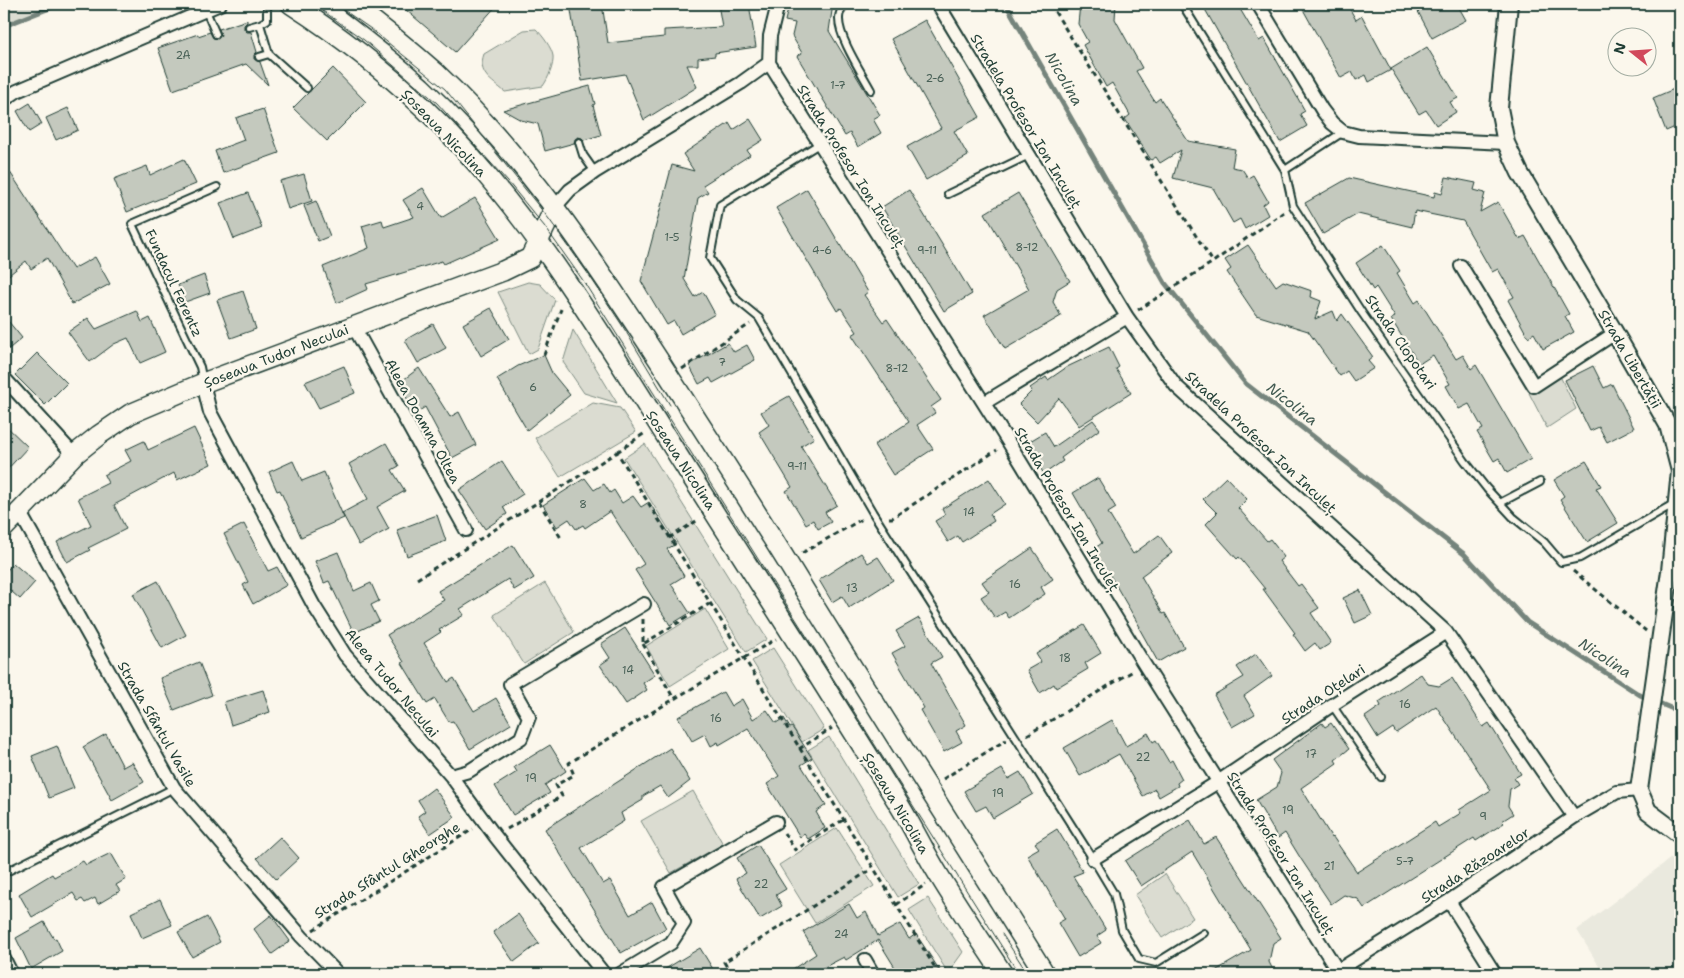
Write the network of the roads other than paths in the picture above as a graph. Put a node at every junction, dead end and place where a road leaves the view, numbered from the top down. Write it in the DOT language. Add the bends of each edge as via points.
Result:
graph roads {
  1 [pos="220,4"];
  2 [pos="270,4"];
  3 [pos="291,4"];
  4 [pos="351,4"];
  5 [pos="778,4"];
  6 [pos="845,4"];
  7 [pos="938,4"];
  8 [pos="1182,4"];
  9 [pos="1258,4"];
  10 [pos="1509,4"];
  11 [pos="206,11"];
  12 [pos="260,24"];
  13 [pos="249,28"];
  14 [pos="216,34"];
  15 [pos="269,54"];
  16 [pos="259,58"];
  17 [pos="769,63"];
  18 [pos="307,88"];
  19 [pos="871,90"];
  20 [pos="4,100"];
  21 [pos="1343,132"];
  22 [pos="579,142"];
  23 [pos="1506,143"];
  24 [pos="819,144"];
  25 [pos="1029,155"];
  26 [pos="1285,170"];
  27 [pos="595,172"];
  28 [pos="217,187"];
  29 [pos="948,194"];
  30 [pos="555,207"];
  31 [pos="538,241"];
  32 [pos="1461,266"];
  33 [pos="1127,317"];
  34 [pos="354,327"];
  35 [pos="1616,333"];
  36 [pos="4,378"];
  37 [pos="203,383"];
  38 [pos="984,403"];
  39 [pos="74,455"];
  40 [pos="1680,471"];
  41 [pos="1540,482"];
  42 [pos="1678,502"];
  43 [pos="1500,503"];
  44 [pos="19,511"];
  45 [pos="4,528"];
  46 [pos="466,530"];
  47 [pos="644,604"];
  48 [pos="1446,632"];
  49 [pos="1332,705"];
  50 [pos="451,776"];
  51 [pos="1381,777"];
  52 [pos="1218,782"];
  53 [pos="174,788"];
  54 [pos="1638,790"];
  55 [pos="1574,817"];
  56 [pos="776,822"];
  57 [pos="1680,835"];
  58 [pos="1093,859"];
  59 [pos="4,873"];
  60 [pos="1449,901"];
  61 [pos="1204,933"];
  62 [pos="4,952"];
  63 [pos="865,960"];
  64 [pos="13,970"];
  65 [pos="1335,973"];
  66 [pos="338,974"];
  67 [pos="604,974"];
  68 [pos="620,974"];
  69 [pos="874,974"];
  70 [pos="1003,974"];
  71 [pos="1045,974"];
  72 [pos="1495,974"];
  1 -- 11 [label="street"];
  2 -- 12 [label="lane" via="267,20"];
  3 -- 31 [label="main road, Șoseaua Nicolina" via="342,39 426,111 461,147"];
  4 -- 30 [label="main road" via="404,45 448,85"];
  5 -- 17 [label="street" via="770,36"];
  6 -- 19 [label="lane" via="839,18 840,32"];
  7 -- 25 [label="street, Stradela Profesor Ion Inculeț"];
  8 -- 26 [label="lane, Strada Clopotari"];
  9 -- 21 [label="street" via="1322,110"];
  10 -- 23 [label="street, Strada Libertății" via="1499,108"];
  11 -- 14 [label="lane"];
  11 -- 20 [label="street" via="17,91"];
  12 -- 13 [label="lane"];
  12 -- 15 [label="lane"];
  15 -- 16 [label="lane"];
  15 -- 18 [label="lane"];
  17 -- 24 [label="street, Strada Profesor Ion Inculeț"];
  17 -- 27 [label="street"];
  21 -- 23 [label="street" via="1385,138"];
  21 -- 26 [label="lane"];
  22 -- 27 [label="lane" via="583,155"];
  23 -- 35 [label="street, Strada Libertății" via="1520,173"];
  24 -- 38 [label="street, Strada Profesor Ion Inculeț"];
  24 -- 58 [label="lane" via="720,205 710,258 737,300 759,318 872,513"];
  25 -- 29 [label="lane"];
  25 -- 33 [label="street, Stradela Profesor Ion Inculeț"];
  26 -- 43 [label="lane, Strada Clopotari" via="1293,206 1362,313 1465,461"];
  27 -- 30 [label="street" via="570,190"];
  28 -- 37 [label="lane, Fundacul Ferentz" via="132,224 200,367"];
  30 -- 31 [label="main road, Șoseaua Tudor Neculai"];
  30 -- 71 [label="main road" via="599,268 736,478"];
  31 -- 34 [label="main road, Șoseaua Tudor Neculai" via="530,258 503,271"];
  31 -- 70 [label="main road, Șoseaua Nicolina" via="713,510"];
  32 -- 35 [label="street" via="1534,386"];
  33 -- 38 [label="street"];
  33 -- 48 [label="street, Stradela Profesor Ion Inculeț" via="1176,386"];
  34 -- 37 [label="main road, Șoseaua Tudor Neculai"];
  34 -- 46 [label="street, Aleea Doamna Oltea"];
  35 -- 40 [label="street, Strada Libertății" via="1668,425"];
  36 -- 39 [label="street"];
  37 -- 39 [label="main road, Șoseaua Tudor Neculai" via="130,414"];
  37 -- 50 [label="street, Aleea Tudor Neculai" via="210,412 314,606 345,655"];
  38 -- 52 [label="street, Strada Profesor Ion Inculeț"];
  39 -- 44 [label="main road, Șoseaua Tudor Neculai"];
  40 -- 42 [label="street, Strada Libertății"];
  41 -- 43 [label="lane"];
  42 -- 43 [label="lane, Strada Clopotari" via="1580,558 1561,562 1544,542"];
  42 -- 54 [label="street, Strada Libertății"];
  44 -- 45 [label="main road, Șoseaua Tudor Neculai"];
  44 -- 53 [label="street, Strada Sfântul Vasile"];
  47 -- 50 [label="street" via="510,684 529,717 521,738 469,772"];
  48 -- 49 [label="street, Strada Oțelari"];
  48 -- 55 [label="street, Stradela Profesor Ion Inculeț"];
  49 -- 51 [label="lane"];
  49 -- 52 [label="street, Strada Oțelari"];
  50 -- 67 [label="street, Aleea Tudor Neculai" via="494,836"];
  52 -- 58 [label="street, Strada Oțelari"];
  52 -- 65 [label="street, Strada Profesor Ion Inculeț"];
  53 -- 59 [label="lane"];
  53 -- 66 [label="street, Strada Sfântul Vasile" via="302,937"];
  54 -- 55 [label="street, Strada Răzoarelor" via="1617,792"];
  54 -- 57 [label="street" via="1648,811"];
  55 -- 60 [label="street, Strada Răzoarelor"];
  56 -- 68 [label="street" via="664,887 684,923 671,943"];
  58 -- 61 [label="lane" via="1114,894 1122,930 1139,959 1156,963"];
  60 -- 65 [label="street, Strada Răzoarelor"];
  60 -- 72 [label="street"];
  62 -- 64 [label="lane"];
  63 -- 69 [label="street"];
}
